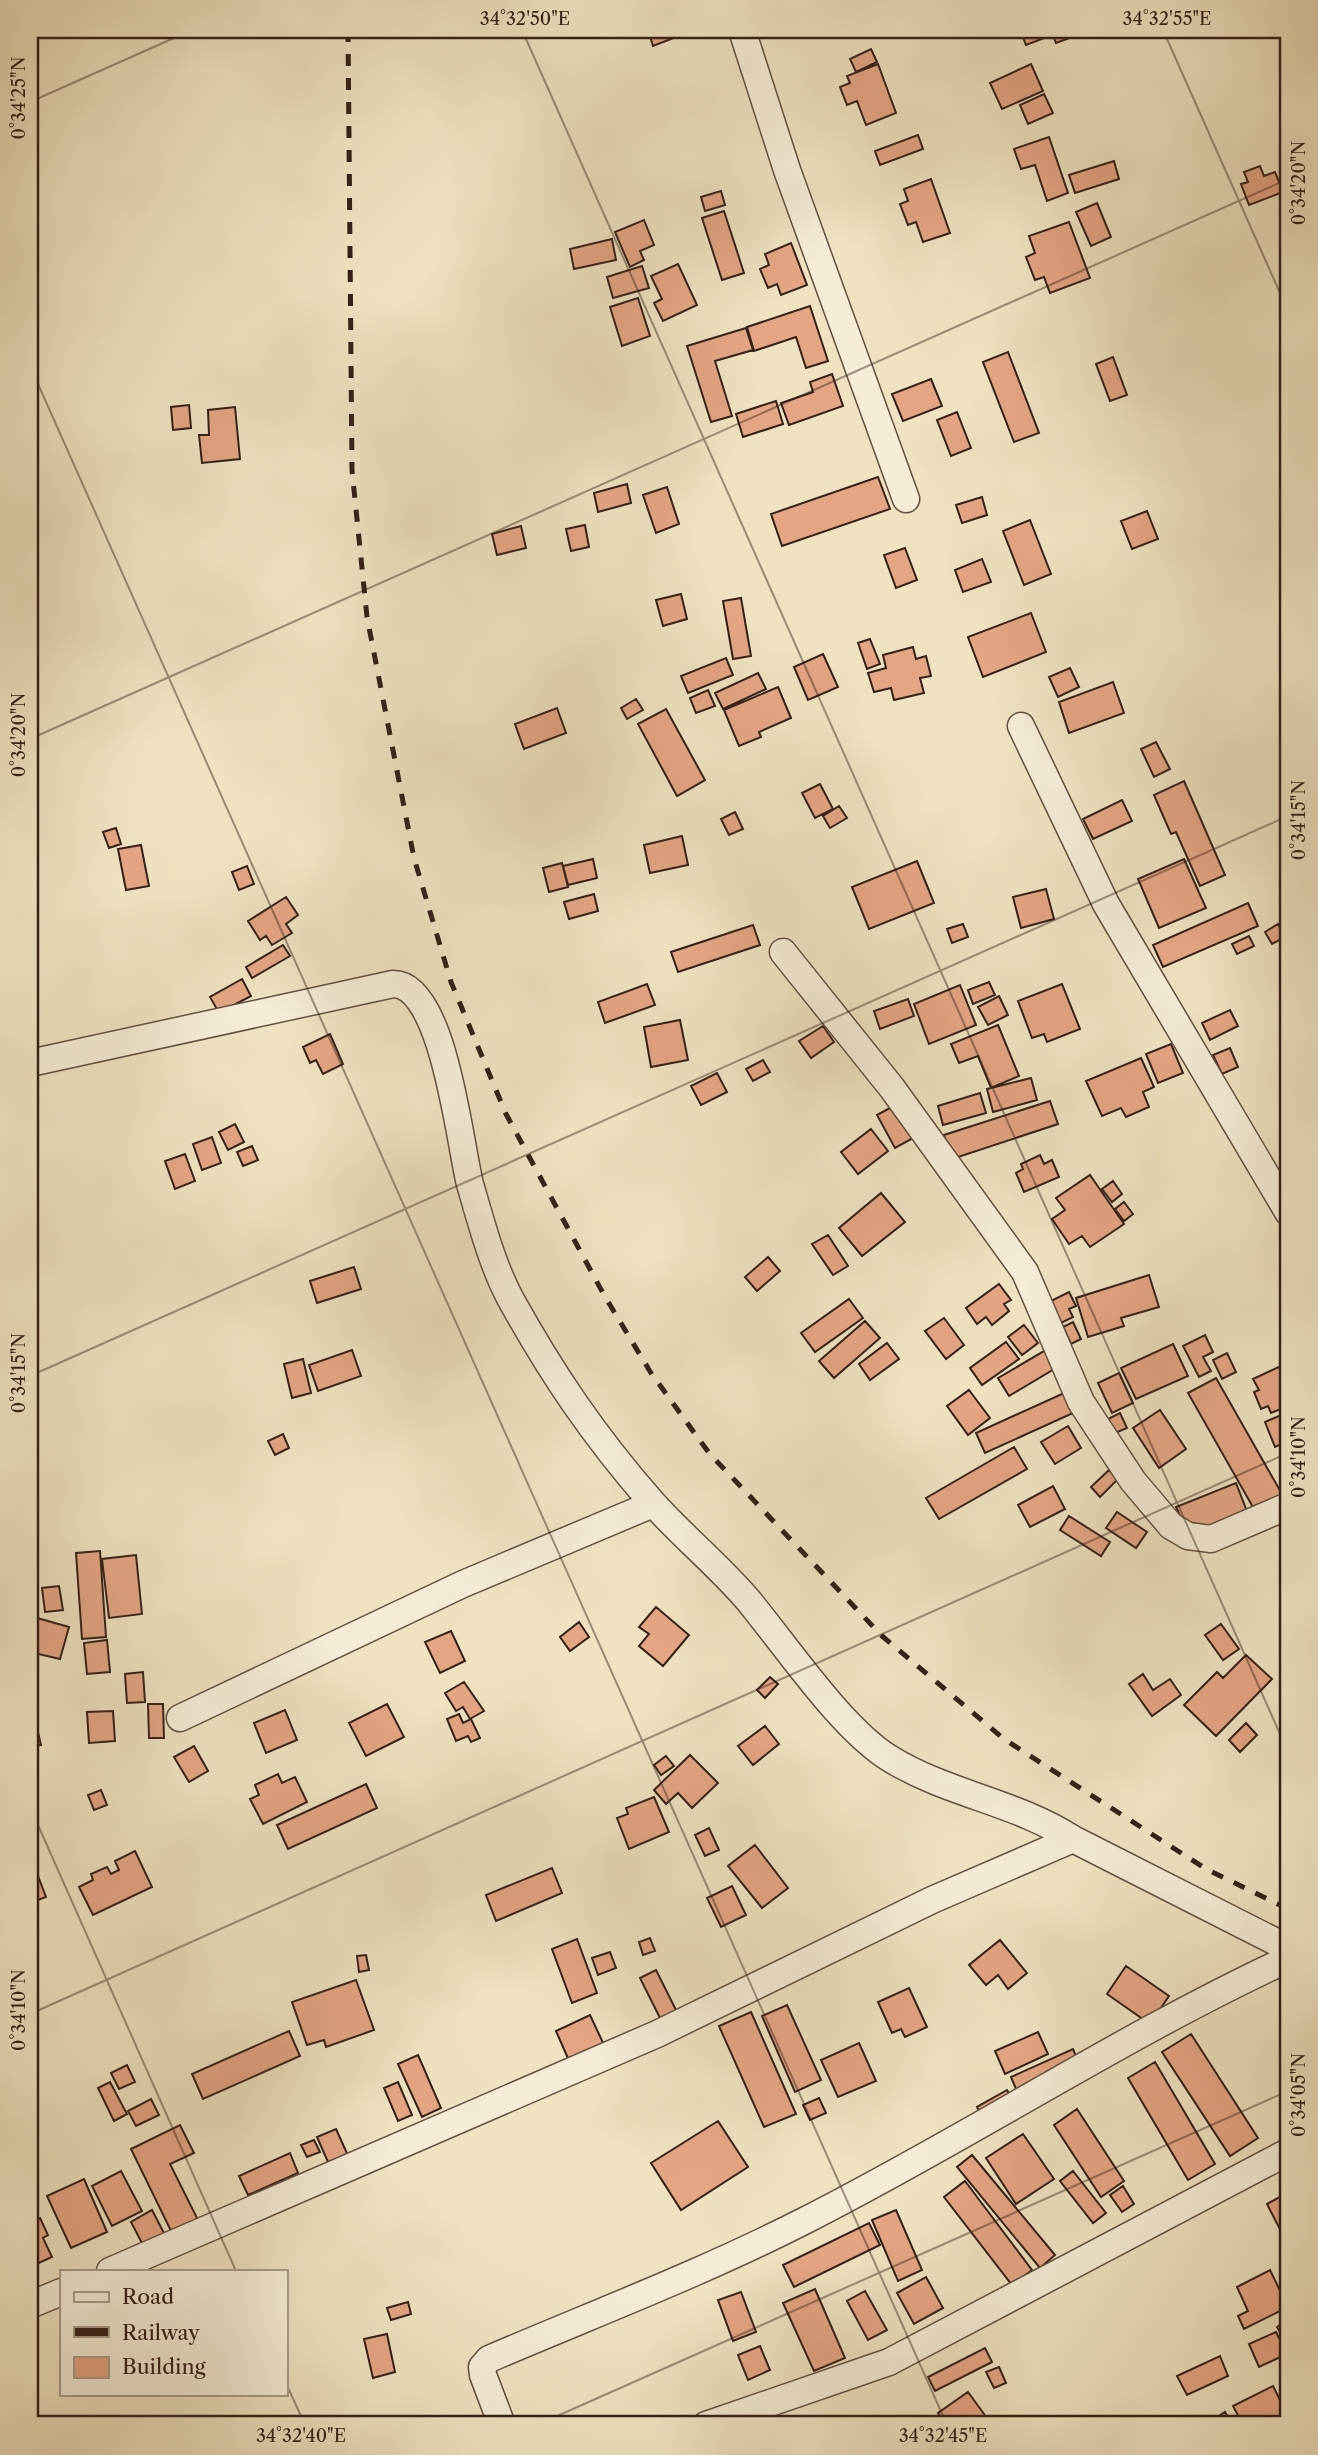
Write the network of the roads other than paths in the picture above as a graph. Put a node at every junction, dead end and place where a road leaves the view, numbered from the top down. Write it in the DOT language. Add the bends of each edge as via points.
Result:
graph roads {
  1 [pos="742,30"];
  2 [pos="906,499"];
  3 [pos="1021,726"];
  4 [pos="783,952"];
  5 [pos="30,1063"];
  6 [pos="1288,1212"];
  7 [pos="653,1504"];
  8 [pos="1288,1506"];
  9 [pos="180,1718"];
  10 [pos="1073,1839"];
  11 [pos="1288,1948"];
  12 [pos="1288,1959"];
  13 [pos="1288,2152"];
  14 [pos="112,2270"];
  15 [pos="60,2292"];
  16 [pos="30,2305"];
  17 [pos="502,2425"];
  18 [pos="706,2425"];
  1 -- 2 [label="street" via="787,170"];
  3 -- 6 [label="street" via="1106,904"];
  4 -- 8 [label="street" via="892,1088 1025,1272 1082,1402 1133,1481 1171,1526 1188,1536 1211,1539"];
  5 -- 7 [label="street" via="393,984 408,988 422,1002 447,1069 470,1184 502,1282 576,1410"];
  7 -- 9 [label="street" via="463,1584"];
  7 -- 10 [label="street" via="745,1597 864,1740 890,1759 944,1786 1043,1820"];
  10 -- 11 [label="street"];
  10 -- 14 [label="street" via="932,1900 657,2034"];
  12 -- 17 [label="street" via="802,2222 489,2360 482,2367 483,2375"];
  13 -- 18 [label="street" via="889,2362"];
  15 -- 16 [label="street"];
}
